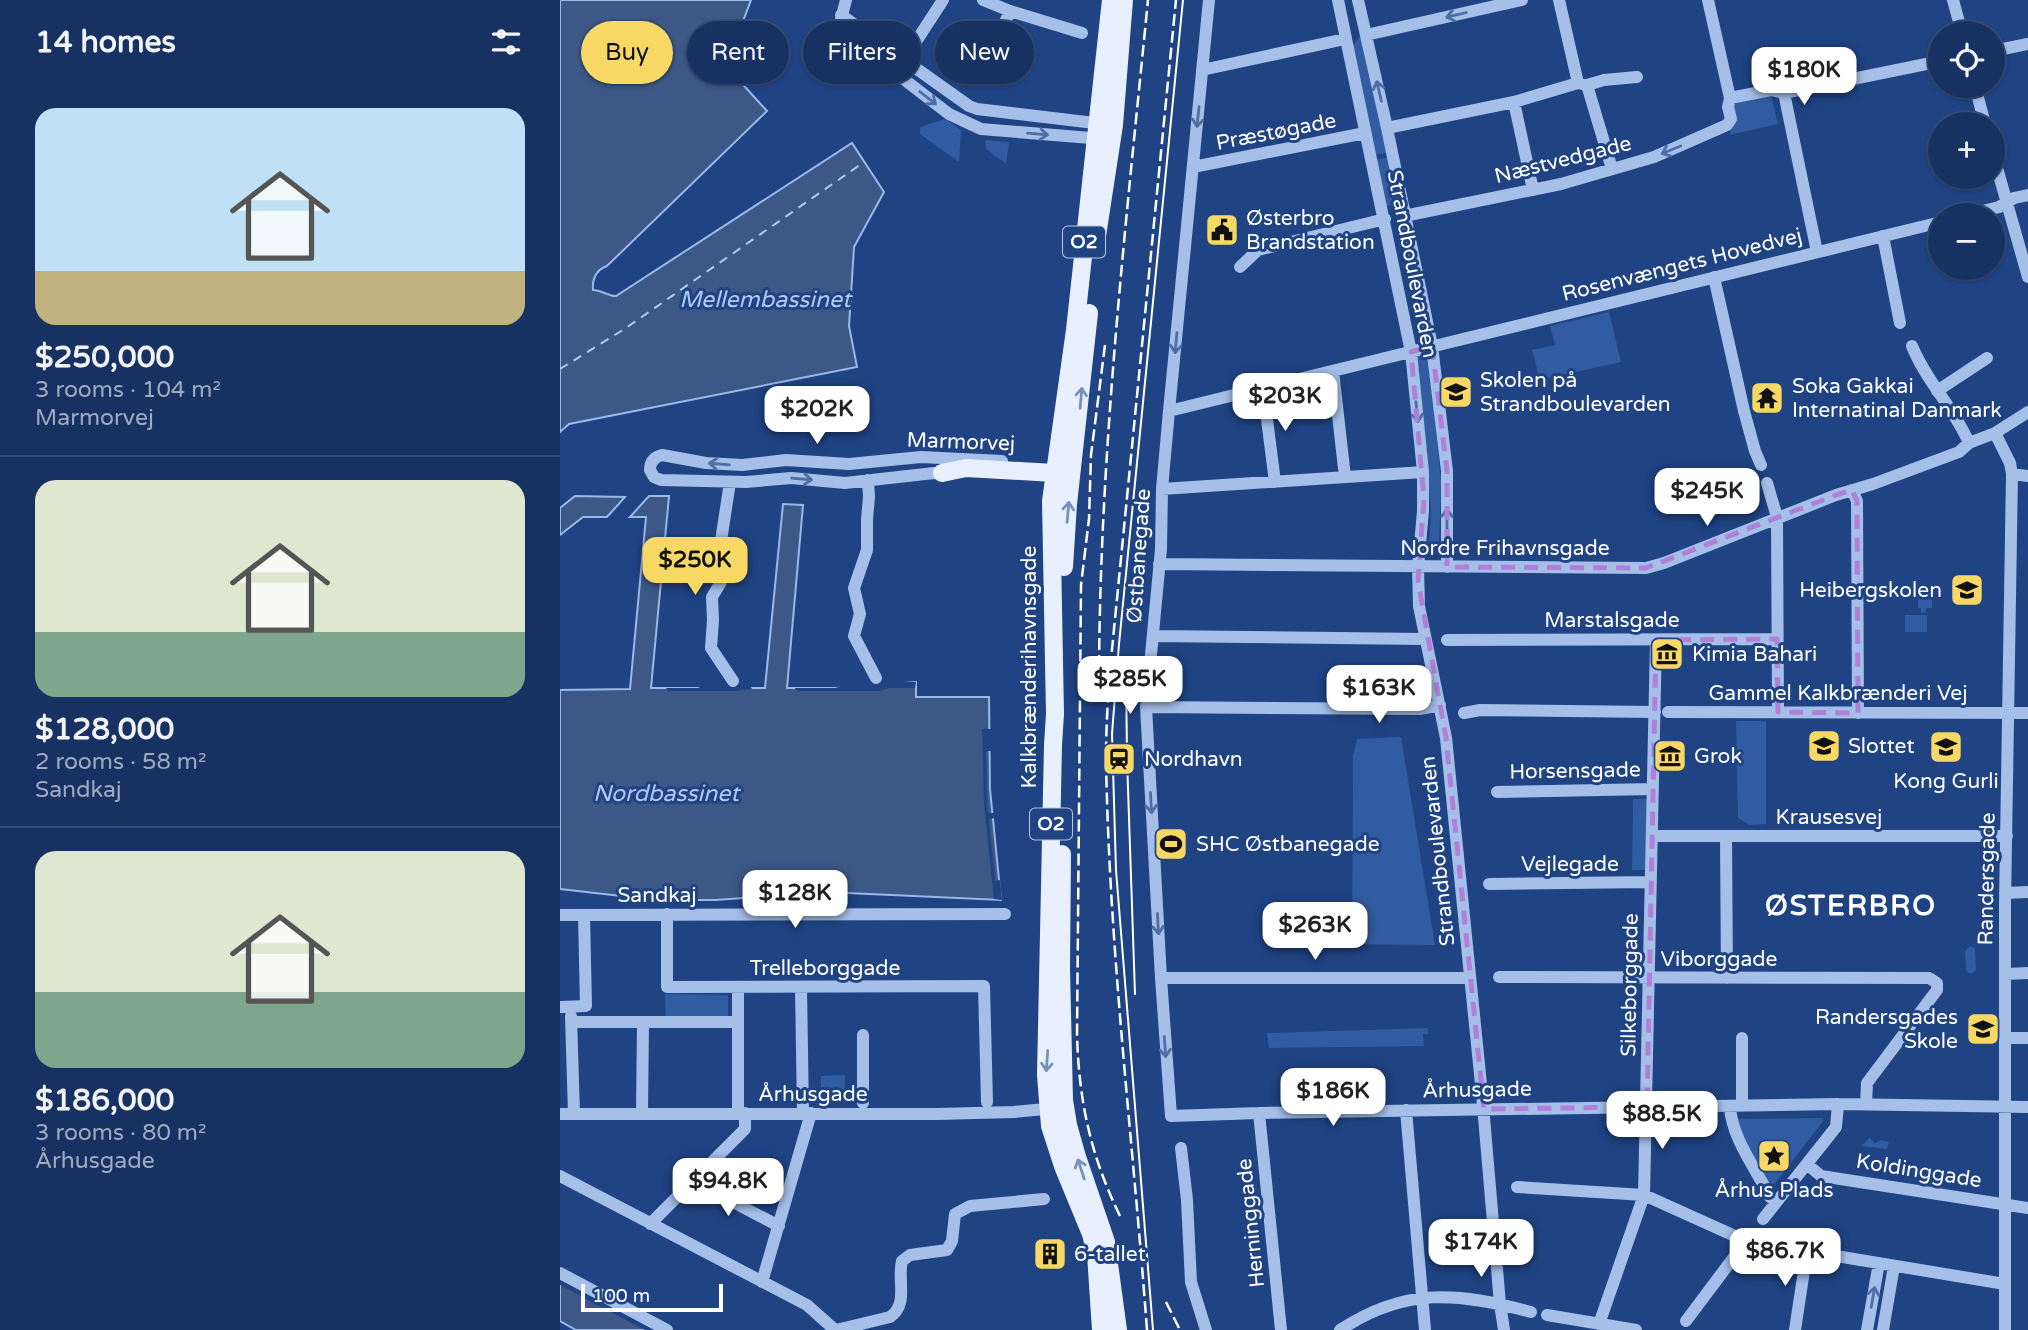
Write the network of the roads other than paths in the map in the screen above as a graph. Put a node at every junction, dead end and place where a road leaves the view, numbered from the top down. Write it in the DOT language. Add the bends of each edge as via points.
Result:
graph roads {
  1 [pos="846,0"];
  2 [pos="943,0"];
  3 [pos="984,0"];
  4 [pos="1111,0"];
  5 [pos="1124,0"];
  6 [pos="1209,0"];
  7 [pos="1338,0"];
  8 [pos="1358,0"];
  9 [pos="1522,0"];
  10 [pos="1559,0"];
  11 [pos="1708,0"];
  12 [pos="1953,0"];
  13 [pos="1486,4"];
  14 [pos="1010,10"];
  15 [pos="840,19"];
  16 [pos="843,21"];
  17 [pos="1005,21"];
  18 [pos="1959,21"];
  19 [pos="1082,33"];
  20 [pos="921,34"];
  21 [pos="1366,35"];
  22 [pos="1345,39"];
  23 [pos="2028,44"];
  24 [pos="2005,49"];
  25 [pos="1928,64"];
  26 [pos="1202,70"];
  27 [pos="921,72"];
  28 [pos="1637,76"];
  29 [pos="1582,84"];
  30 [pos="1784,93"];
  31 [pos="1730,98"];
  32 [pos="1514,102"];
  33 [pos="980,120"];
  34 [pos="1387,128"];
  35 [pos="1105,132"];
  36 [pos="1366,133"];
  37 [pos="1193,167"];
  38 [pos="1612,169"];
  39 [pos="2002,189"];
  40 [pos="1533,190"];
  41 [pos="2028,195"];
  42 [pos="2006,203"];
  43 [pos="1404,216"];
  44 [pos="1385,219"];
  45 [pos="1928,225"];
  46 [pos="1883,236"];
  47 [pos="1817,252"];
  48 [pos="1240,267"];
  49 [pos="2026,272"];
  50 [pos="1714,277"];
  51 [pos="1900,323"];
  52 [pos="1432,346"];
  53 [pos="1912,346"];
  54 [pos="1411,352"];
  55 [pos="1987,358"];
  56 [pos="1333,371"];
  57 [pos="1263,388"];
  58 [pos="1937,391"];
  59 [pos="1169,411"];
  60 [pos="2028,411"];
  61 [pos="1996,433"];
  62 [pos="1969,443"];
  63 [pos="1761,465"];
  64 [pos="1059,471"];
  65 [pos="1423,472"];
  66 [pos="942,473"];
  67 [pos="2012,474"];
  68 [pos="2028,476"];
  69 [pos="1345,477"];
  70 [pos="867,480"];
  71 [pos="730,482"];
  72 [pos="1275,482"];
  73 [pos="1767,483"];
  74 [pos="1162,489"];
  75 [pos="1852,490"];
  76 [pos="1777,517"];
  77 [pos="1159,564"];
  78 [pos="1418,567"];
  79 [pos="1447,567"];
  80 [pos="1153,636"];
  81 [pos="1424,639"];
  82 [pos="1777,639"];
  83 [pos="1447,640"];
  84 [pos="1656,640"];
  85 [pos="876,678"];
  86 [pos="733,681"];
  87 [pos="1440,705"];
  88 [pos="1146,707"];
  89 [pos="1661,712"];
  90 [pos="1778,712"];
  91 [pos="1464,713"];
  92 [pos="1858,713"];
  93 [pos="2008,713"];
  94 [pos="2028,713"];
  95 [pos="1653,789"];
  96 [pos="1497,792"];
  97 [pos="1652,835"];
  98 [pos="1726,836"];
  99 [pos="2007,836"];
  100 [pos="1651,882"];
  101 [pos="1489,884"];
  102 [pos="2028,892"];
  103 [pos="2005,893"];
  104 [pos="1006,914"];
  105 [pos="560,915"];
  106 [pos="584,915"];
  107 [pos="667,915"];
  108 [pos="2028,973"];
  109 [pos="2006,974"];
  110 [pos="1499,977"];
  111 [pos="1161,978"];
  112 [pos="1470,978"];
  113 [pos="1649,978"];
  114 [pos="1727,978"];
  115 [pos="738,987"];
  116 [pos="801,987"];
  117 [pos="565,1007"];
  118 [pos="571,1022"];
  119 [pos="643,1022"];
  120 [pos="738,1022"];
  121 [pos="863,1035"];
  122 [pos="1742,1038"];
  123 [pos="2005,1038"];
  124 [pos="2028,1038"];
  125 [pos="987,1102"];
  126 [pos="863,1103"];
  127 [pos="1838,1104"];
  128 [pos="1866,1104"];
  129 [pos="1736,1106"];
  130 [pos="2006,1106"];
  131 [pos="1647,1107"];
  132 [pos="2028,1107"];
  133 [pos="1057,1108"];
  134 [pos="1483,1109"];
  135 [pos="1406,1110"];
  136 [pos="642,1113"];
  137 [pos="741,1113"];
  138 [pos="807,1113"];
  139 [pos="1259,1113"];
  140 [pos="560,1114"];
  141 [pos="575,1114"];
  142 [pos="1171,1116"];
  143 [pos="1181,1148"];
  144 [pos="1808,1165"];
  145 [pos="560,1176"];
  146 [pos="693,1181"];
  147 [pos="1517,1187"];
  148 [pos="1644,1195"];
  149 [pos="1044,1199"];
  150 [pos="1776,1202"];
  151 [pos="2005,1204"];
  152 [pos="2028,1208"];
  153 [pos="1763,1219"];
  154 [pos="650,1224"];
  155 [pos="779,1226"];
  156 [pos="1746,1241"];
  157 [pos="1807,1251"];
  158 [pos="1879,1264"];
  159 [pos="1894,1266"];
  160 [pos="560,1273"];
  161 [pos="762,1282"];
  162 [pos="2005,1284"];
  163 [pos="1422,1297"];
  164 [pos="1500,1304"];
  165 [pos="1531,1312"];
  166 [pos="1547,1315"];
  167 [pos="1686,1321"];
  168 [pos="1599,1324"];
  169 [pos="1343,1329"];
  170 [pos="667,1330"];
  171 [pos="836,1330"];
  172 [pos="1101,1330"];
  173 [pos="1118,1330"];
  174 [pos="1206,1330"];
  175 [pos="1281,1330"];
  176 [pos="1327,1330"];
  177 [pos="1425,1330"];
  178 [pos="1504,1330"];
  179 [pos="1636,1330"];
  180 [pos="1795,1330"];
  181 [pos="1867,1330"];
  182 [pos="1882,1330"];
  183 [pos="2005,1330"];
  1 -- 15 [label="street"];
  2 -- 20 [label="street"];
  3 -- 14 [label="street"];
  4 -- 35 [label="main road, Kalkbrænderihavnsgade / O2"];
  5 -- 35 [label="main road, Kalkbrænderihavnsgade / O2"];
  6 -- 26 [label="street, Østbanegade"];
  7 -- 22 [label="street, Strandboulevarden"];
  8 -- 21 [label="street, Strandboulevarden"];
  9 -- 13 [label="street"];
  10 -- 29 [label="street"];
  11 -- 31 [label="street"];
  12 -- 18 [label="street"];
  13 -- 21 [label="street, one-way"];
  14 -- 17 [label="street"];
  14 -- 19 [label="street"];
  15 -- 16 [label="street"];
  15 -- 33 [label="street, one-way" via="849,37 949,114"];
  34 -- 21 [label="street, Strandboulevarden, one-way"];
  22 -- 26 [label="street"];
  22 -- 36 [label="street, Strandboulevarden"];
  23 -- 24 [label="street"];
  25 -- 30 [label="street"];
  26 -- 37 [label="street, Østbanegade, one-way"];
  27 -- 33 [label="street"];
  28 -- 29 [label="street"];
  29 -- 32 [label="street"];
  29 -- 38 [label="street"];
  30 -- 31 [label="street" via="1771,90"];
  30 -- 47 [label="street"];
  31 -- 38 [label="street, Næstvedgade, one-way" via="1727,125 1654,157"];
  32 -- 34 [label="street"];
  32 -- 40 [label="street"];
  33 -- 35 [label="street, one-way"];
  33 -- 35 [label="street" via="1042,116"];
  34 -- 43 [label="street, Strandboulevarden"];
  35 -- 64 [label="main road, Kalkbrænderihavnsgade / O2" via="1097,227"];
  36 -- 37 [label="street, Præstøgade"];
  36 -- 44 [label="street, Strandboulevarden"];
  37 -- 59 [label="street, Østbanegade, one-way"];
  38 -- 40 [label="street, Næstvedgade"];
  39 -- 42 [label="street"];
  40 -- 43 [label="street, Næstvedgade"];
  41 -- 42 [label="street"];
  42 -- 49 [label="street"];
  43 -- 52 [label="street, Strandboulevarden"];
  44 -- 48 [label="street" via="1258,250"];
  44 -- 54 [label="street, Strandboulevarden"];
  45 -- 46 [label="street, Rosenvængets Hovedvej"];
  46 -- 47 [label="street, Rosenvængets Hovedvej"];
  46 -- 51 [label="street"];
  47 -- 50 [label="street, Rosenvængets Hovedvej"];
  50 -- 52 [label="street, Rosenvængets Hovedvej"];
  50 -- 63 [label="street"];
  52 -- 54 [label="street, Rosenvængets Hovedvej"];
  79 -- 52 [label="street, Strandboulevarden, one-way" via="1447,471"];
  53 -- 58 [label="street"];
  54 -- 56 [label="street, Rosenvængets Hovedvej"];
  54 -- 65 [label="street, Strandboulevarden, one-way"];
  55 -- 58 [label="street"];
  56 -- 57 [label="street, Rosenvængets Hovedvej"];
  56 -- 69 [label="street"];
  57 -- 59 [label="street, Rosenvængets Hovedvej"];
  57 -- 72 [label="street"];
  58 -- 62 [label="street"];
  59 -- 74 [label="street, Østbanegade"];
  60 -- 61 [label="street, Nordre Frihavnsgade"];
  61 -- 62 [label="street, Nordre Frihavnsgade"];
  61 -- 67 [label="street, Randersgade"];
  62 -- 75 [label="street, Nordre Frihavnsgade" via="1959,452"];
  64 -- 66 [label="main road" via="966,468"];
  64 -- 71 [label="street, Marmorvej, one-way" via="921,457 849,464 786,460 742,465 662,455 650,466 651,474 661,480"];
  133 -- 64 [label="main road, Kalkbrænderihavnsgade / O2, one-way" via="1065,662 1065,548"];
  64 -- 133 [label="main road, Kalkbrænderihavnsgade / O2, one-way" via="1051,501 1055,713 1046,1075"];
  65 -- 69 [label="street"];
  65 -- 78 [label="street, Strandboulevarden"];
  66 -- 70 [label="street, Marmorvej"];
  67 -- 68 [label="street"];
  67 -- 93 [label="street, Randersgade"];
  69 -- 72 [label="street"];
  71 -- 70 [label="street, Marmorvej, one-way"];
  70 -- 85 [label="street" via="867,550 854,588 860,614 854,636"];
  71 -- 86 [label="street" via="721,582 712,597 711,648"];
  72 -- 74 [label="street"];
  73 -- 76 [label="street"];
  74 -- 77 [label="street, Østbanegade"];
  75 -- 76 [label="street, Nordre Frihavnsgade"];
  75 -- 92 [label="street" via="1857,501"];
  76 -- 79 [label="street, Nordre Frihavnsgade" via="1646,568"];
  76 -- 82 [label="street"];
  77 -- 78 [label="street, Nordre Frihavnsgade"];
  77 -- 80 [label="street, Østbanegade"];
  78 -- 79 [label="street, Nordre Frihavnsgade"];
  78 -- 81 [label="street, Strandboulevarden"];
  80 -- 81 [label="street"];
  80 -- 88 [label="street, Østbanegade"];
  81 -- 87 [label="street, Strandboulevarden"];
  82 -- 84 [label="street, Marstalsgade"];
  82 -- 90 [label="street"];
  83 -- 84 [label="street, Marstalsgade"];
  84 -- 89 [label="street, Silkeborggade"];
  87 -- 88 [label="street" via="1420,709"];
  87 -- 112 [label="street, Strandboulevarden"];
  88 -- 111 [label="street, Østbanegade, one-way"];
  89 -- 90 [label="street, Gammel Kalkbrænderi Vej"];
  89 -- 91 [label="street, Gammel Kalkbrænderi Vej"];
  89 -- 95 [label="street, Silkeborggade"];
  90 -- 92 [label="street, Gammel Kalkbrænderi Vej"];
  92 -- 93 [label="street, Gammel Kalkbrænderi Vej"];
  93 -- 94 [label="street, Gammel Kalkbrænderi Vej"];
  93 -- 99 [label="street, Randersgade"];
  95 -- 96 [label="street, Horsensgade"];
  95 -- 97 [label="street, Silkeborggade"];
  97 -- 98 [label="street, Krausesvej"];
  97 -- 100 [label="street, Silkeborggade"];
  98 -- 99 [label="street, Krausesvej"];
  98 -- 114 [label="street"];
  99 -- 103 [label="street, Randersgade"];
  100 -- 101 [label="street, Vejlegade"];
  100 -- 113 [label="street, Silkeborggade"];
  102 -- 103 [label="street"];
  103 -- 109 [label="street, Randersgade"];
  104 -- 107 [label="street, Sandkaj"];
  105 -- 106 [label="street, Sandkaj"];
  106 -- 107 [label="street, Sandkaj"];
  106 -- 117 [label="street" via="586,1006"];
  107 -- 115 [label="street, Trelleborggade" via="667,987"];
  108 -- 109 [label="street"];
  109 -- 123 [label="street, Randersgade"];
  110 -- 113 [label="street, Viborggade"];
  111 -- 112 [label="street"];
  111 -- 142 [label="street, Østbanegade, one-way"];
  112 -- 134 [label="street, Strandboulevarden"];
  113 -- 114 [label="street, Viborggade"];
  113 -- 131 [label="street, Silkeborggade"];
  114 -- 128 [label="street, Viborggade" via="1929,978 1937,983 1935,994 1867,1083"];
  115 -- 116 [label="street, Trelleborggade"];
  115 -- 120 [label="street"];
  116 -- 125 [label="street, Trelleborggade" via="984,986"];
  116 -- 138 [label="street"];
  117 -- 118 [label="street"];
  118 -- 119 [label="street"];
  118 -- 141 [label="street"];
  119 -- 120 [label="street"];
  119 -- 136 [label="street"];
  120 -- 137 [label="street"];
  121 -- 126 [label="street"];
  122 -- 129 [label="street"];
  123 -- 124 [label="street"];
  123 -- 130 [label="street, Randersgade"];
  127 -- 128 [label="street, Århusgade"];
  127 -- 129 [label="street, Århusgade"];
  127 -- 144 [label="street" via="1836,1127"];
  128 -- 130 [label="street, Århusgade"];
  129 -- 131 [label="street, Århusgade"];
  129 -- 150 [label="street" via="1730,1119"];
  130 -- 132 [label="street, Århusgade"];
  130 -- 151 [label="street, Randersgade"];
  131 -- 134 [label="street, Århusgade"];
  131 -- 148 [label="street, Silkeborggade"];
  133 -- 138 [label="street, Århusgade"];
  133 -- 172 [label="main road, Kalkbrænderihavnsgade / O2" via="1050,1126 1091,1234"];
  173 -- 133 [label="main road, Kalkbrænderihavnsgade / O2, one-way" via="1105,1242"];
  134 -- 135 [label="street, Århusgade"];
  134 -- 164 [label="street, Strandboulevarden"];
  135 -- 139 [label="street, Århusgade"];
  135 -- 163 [label="street"];
  136 -- 137 [label="street, Århusgade"];
  136 -- 141 [label="street, Århusgade"];
  137 -- 138 [label="street, Århusgade"];
  137 -- 146 [label="street" via="745,1129"];
  138 -- 155 [label="street"];
  139 -- 142 [label="street, Århusgade"];
  139 -- 175 [label="street, Herninggade"];
  140 -- 141 [label="street, Århusgade"];
  143 -- 174 [label="street" via="1191,1282"];
  144 -- 150 [label="street"];
  144 -- 151 [label="street, Koldinggade" via="1821,1176"];
  145 -- 154 [label="street"];
  146 -- 154 [label="street"];
  146 -- 155 [label="street"];
  147 -- 148 [label="street"];
  148 -- 156 [label="street"];
  148 -- 168 [label="street, Silkeborggade"];
  149 -- 171 [label="street" via="961,1210 955,1214 947,1250 910,1255 902,1261 896,1313"];
  150 -- 153 [label="street"];
  151 -- 152 [label="street, Koldinggade"];
  151 -- 162 [label="street, Randersgade"];
  154 -- 161 [label="street"];
  155 -- 161 [label="street"];
  156 -- 157 [label="street"];
  156 -- 167 [label="street"];
  157 -- 158 [label="street"];
  157 -- 180 [label="street"];
  158 -- 159 [label="street"];
  181 -- 158 [label="street, one-way"];
  159 -- 162 [label="street"];
  159 -- 182 [label="street"];
  160 -- 170 [label="street"];
  161 -- 171 [label="street" via="807,1305"];
  162 -- 183 [label="street, Randersgade"];
  163 -- 164 [label="street"];
  163 -- 169 [label="street" via="1388,1304"];
  163 -- 177 [label="street"];
  164 -- 165 [label="street"];
  164 -- 178 [label="street, Strandboulevarden"];
  166 -- 168 [label="street"];
  168 -- 179 [label="street"];
  169 -- 176 [label="street"];
}
